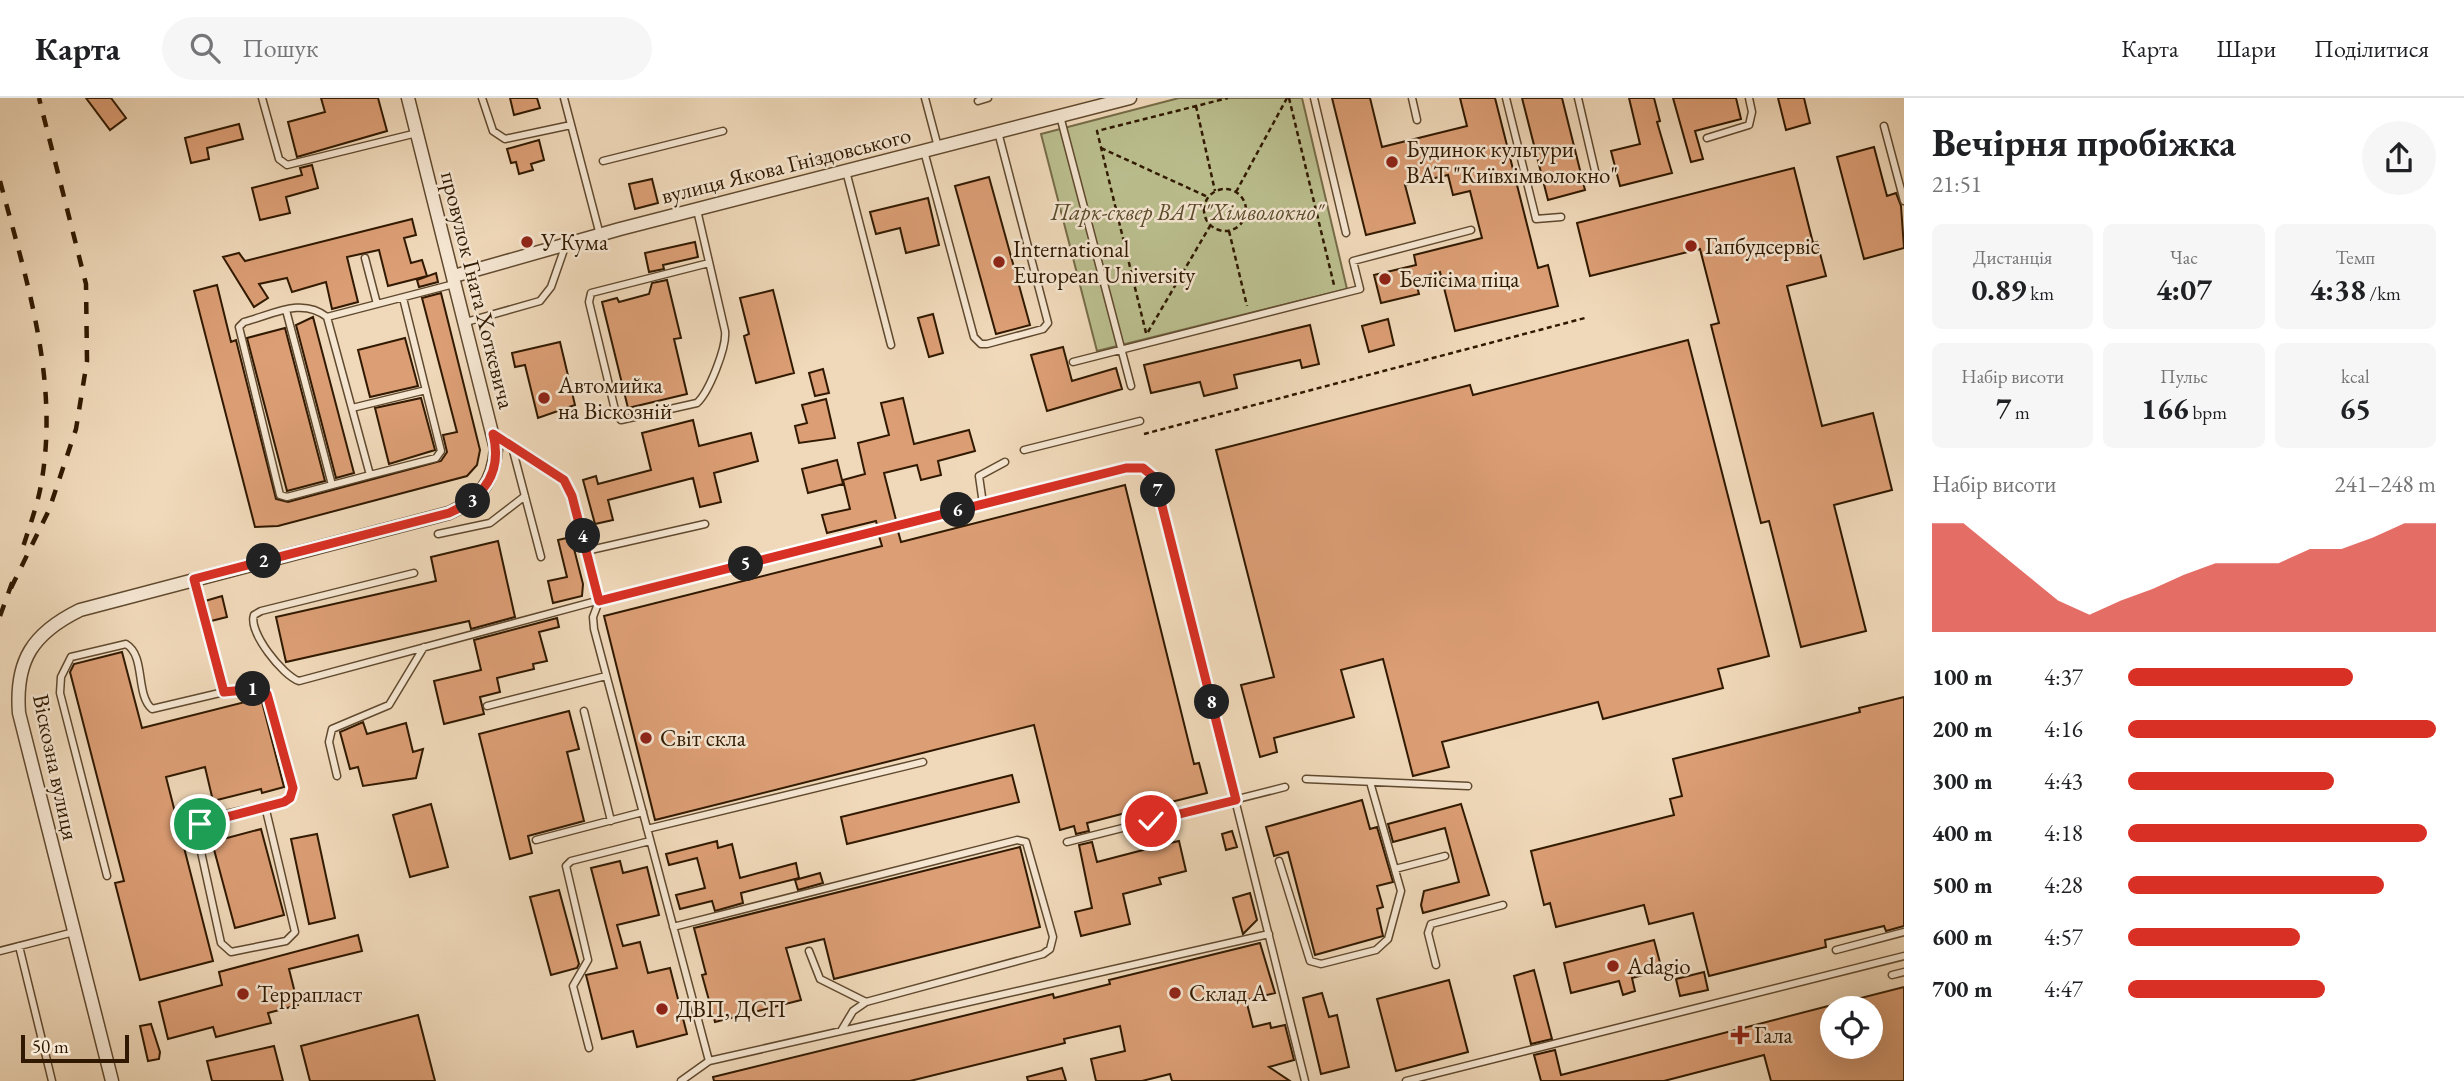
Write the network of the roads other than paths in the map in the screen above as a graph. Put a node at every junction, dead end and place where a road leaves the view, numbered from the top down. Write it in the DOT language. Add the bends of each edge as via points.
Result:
graph roads {
  1 [pos="262,98"];
  2 [pos="408,98"];
  3 [pos="482,98"];
  4 [pos="564,98"];
  5 [pos="925,98"];
  6 [pos="988,98"];
  7 [pos="1130,98"];
  8 [pos="1314,98"];
  9 [pos="1412,98"];
  10 [pos="1506,98"];
  11 [pos="1578,98"];
  12 [pos="1749,98"];
  13 [pos="978,101"];
  14 [pos="1106,101"];
  15 [pos="1060,116"];
  16 [pos="1417,120"];
  17 [pos="571,125"];
  18 [pos="1884,126"];
  19 [pos="723,131"];
  20 [pos="998,132"];
  21 [pos="417,133"];
  22 [pos="1707,138"];
  23 [pos="938,147"];
  24 [pos="924,151"];
  25 [pos="603,161"];
  26 [pos="846,171"];
  27 [pos="1596,175"];
  28 [pos="1904,201"];
  29 [pos="697,209"];
  30 [pos="1561,217"];
  31 [pos="1471,230"];
  32 [pos="1346,233"];
  33 [pos="600,235"];
  34 [pos="566,244"];
  35 [pos="365,258"];
  36 [pos="709,263"];
  37 [pos="455,280"];
  38 [pos="403,298"];
  39 [pos="377,304"];
  40 [pos="286,310"];
  41 [pos="327,317"];
  42 [pos="466,322"];
  43 [pos="891,345"];
  44 [pos="1122,349"];
  45 [pos="1073,362"];
  46 [pos="1131,386"];
  47 [pos="426,390"];
  48 [pos="352,408"];
  49 [pos="1140,421"];
  50 [pos="493,434"];
  51 [pos="512,447"];
  52 [pos="1024,450"];
  53 [pos="1005,462"];
  54 [pos="370,475"];
  55 [pos="332,485"];
  56 [pos="483,492"];
  57 [pos="525,496"];
  58 [pos="983,504"];
  59 [pos="705,524"];
  60 [pos="438,534"];
  61 [pos="586,551"];
  62 [pos="541,557"];
  63 [pos="414,573"];
  64 [pos="194,579"];
  65 [pos="599,601"];
  66 [pos="424,647"];
  67 [pos="606,676"];
  68 [pos="224,692"];
  69 [pos="487,706"];
  70 [pos="583,711"];
  71 [pos="923,762"];
  72 [pos="337,776"];
  73 [pos="1306,779"];
  74 [pos="1370,782"];
  75 [pos="1468,786"];
  76 [pos="1285,787"];
  77 [pos="1236,800"];
  78 [pos="265,806"];
  79 [pos="643,813"];
  80 [pos="611,821"];
  81 [pos="647,829"];
  82 [pos="536,840"];
  83 [pos="650,841"];
  84 [pos="1067,842"];
  85 [pos="1445,856"];
  86 [pos="1279,861"];
  87 [pos="1395,869"];
  88 [pos="107,876"];
  89 [pos="1503,905"];
  90 [pos="673,927"];
  91 [pos="74,932"];
  92 [pos="1904,933"];
  93 [pos="1269,934"];
  94 [pos="19,946"];
  95 [pos="1836,950"];
  96 [pos="0,951"];
  97 [pos="808,951"];
  98 [pos="1904,956"];
  99 [pos="1436,965"];
  100 [pos="1904,972"];
  101 [pos="1892,975"];
  102 [pos="866,1002"];
  103 [pos="841,1031"];
  104 [pos="589,1048"];
  105 [pos="709,1061"];
  106 [pos="52,1081"];
  107 [pos="112,1081"];
  108 [pos="681,1081"];
  109 [pos="1306,1081"];
  110 [pos="1406,1081"];
  1 -- 21 [label="lane" via="279,159 287,165"];
  2 -- 21 [label="street, провулок Гната Хоткевича"];
  3 -- 17 [label="lane" via="493,131 506,139"];
  4 -- 17 [label="lane"];
  5 -- 23 [label="lane"];
  6 -- 13 [label="lane"];
  7 -- 14 [label="street, вулиця Якова Гніздовського"];
  8 -- 32 [label="lane"];
  9 -- 16 [label="lane"];
  10 -- 30 [label="lane" via="1536,219"];
  11 -- 27 [label="lane"];
  12 -- 22 [label="lane" via="1749,125"];
  14 -- 15 [label="street, вулиця Якова Гніздовського"];
  15 -- 20 [label="street, вулиця Якова Гніздовського"];
  15 -- 44 [label="lane"];
  17 -- 33 [label="lane"];
  18 -- 28 [label="lane"];
  19 -- 25 [label="lane"];
  20 -- 23 [label="street, вулиця Якова Гніздовського"];
  20 -- 24 [label="lane" via="1048,323 1043,330 987,344 974,337"];
  21 -- 37 [label="street, провулок Гната Хоткевича"];
  23 -- 24 [label="street, вулиця Якова Гніздовського"];
  24 -- 26 [label="street, вулиця Якова Гніздовського"];
  26 -- 29 [label="street, вулиця Якова Гніздовського"];
  26 -- 43 [label="lane"];
  29 -- 33 [label="street, вулиця Якова Гніздовського"];
  29 -- 36 [label="lane"];
  31 -- 44 [label="lane" via="1353,261 1360,289"];
  33 -- 34 [label="street, вулиця Якова Гніздовського"];
  34 -- 37 [label="street, вулиця Якова Гніздовського"];
  34 -- 42 [label="lane" via="551,287 540,301"];
  35 -- 39 [label="lane"];
  36 -- 36 [label="lane" via="726,336 704,394 692,405 621,420 589,302 592,293"];
  37 -- 38 [label="lane"];
  37 -- 42 [label="street, провулок Гната Хоткевича"];
  38 -- 39 [label="lane"];
  38 -- 47 [label="lane"];
  39 -- 41 [label="lane"];
  40 -- 41 [label="lane" via="309,306"];
  40 -- 55 [label="lane"];
  40 -- 55 [label="lane" via="244,321 239,332 278,492 287,497"];
  41 -- 48 [label="lane"];
  42 -- 50 [label="street, провулок Гната Хоткевича"];
  44 -- 45 [label="lane"];
  44 -- 46 [label="lane"];
  47 -- 48 [label="lane"];
  47 -- 54 [label="lane" via="439,455"];
  48 -- 54 [label="lane"];
  49 -- 52 [label="lane"];
  50 -- 51 [label="lane"];
  50 -- 56 [label="street, провулок Гната Хоткевича" via="495,463"];
  51 -- 57 [label="lane"];
  51 -- 61 [label="lane" via="564,480"];
  53 -- 58 [label="lane" via="979,476"];
  54 -- 55 [label="lane"];
  56 -- 64 [label="street, Віскозна вулиця" via="449,513"];
  57 -- 60 [label="lane" via="490,523"];
  57 -- 62 [label="lane"];
  58 -- 65 [label="lane"];
  58 -- 77 [label="lane" via="1126,468 1143,468 1153,474"];
  59 -- 61 [label="lane"];
  61 -- 65 [label="lane"];
  63 -- 66 [label="lane" via="261,611 251,623 288,674 299,681"];
  64 -- 68 [label="lane"];
  64 -- 91 [label="street, Віскозна вулиця" via="103,603 55,622 34,643 21,668 19,713"];
  65 -- 66 [label="lane"];
  65 -- 67 [label="lane" via="593,623"];
  66 -- 72 [label="lane" via="389,705 332,729 329,742"];
  67 -- 69 [label="lane"];
  67 -- 79 [label="lane"];
  68 -- 78 [label="lane" via="261,690 271,700 293,793 284,802"];
  68 -- 88 [label="lane" via="152,709 145,700 131,646 120,644 68,660 60,693"];
  70 -- 80 [label="lane"];
  71 -- 81 [label="lane"];
  73 -- 74 [label="lane"];
  74 -- 75 [label="lane"];
  74 -- 87 [label="lane"];
  76 -- 77 [label="lane"];
  77 -- 84 [label="lane"];
  77 -- 93 [label="lane"];
  78 -- 78 [label="lane" via="205,821 197,829 221,943 231,953 286,941 295,932"];
  79 -- 80 [label="lane"];
  79 -- 81 [label="lane"];
  80 -- 82 [label="lane"];
  81 -- 83 [label="lane"];
  83 -- 90 [label="lane"];
  83 -- 104 [label="lane" via="566,866 589,960 573,986"];
  85 -- 87 [label="lane"];
  86 -- 87 [label="lane" via="1307,957 1315,964 1385,944 1401,895"];
  89 -- 99 [label="lane" via="1431,925 1428,933"];
  90 -- 102 [label="lane" via="1017,840 1026,842 1053,937 1050,949"];
  90 -- 105 [label="lane"];
  91 -- 94 [label="lane"];
  91 -- 107 [label="street, Віскозна вулиця"];
  92 -- 95 [label="lane"];
  93 -- 103 [label="lane"];
  93 -- 109 [label="lane"];
  94 -- 96 [label="lane"];
  94 -- 106 [label="lane"];
  97 -- 102 [label="lane" via="820,979"];
  98 -- 110 [label="lane"];
  100 -- 101 [label="lane"];
  102 -- 103 [label="lane" via="853,1011"];
  103 -- 105 [label="lane"];
  105 -- 108 [label="lane"];
}
